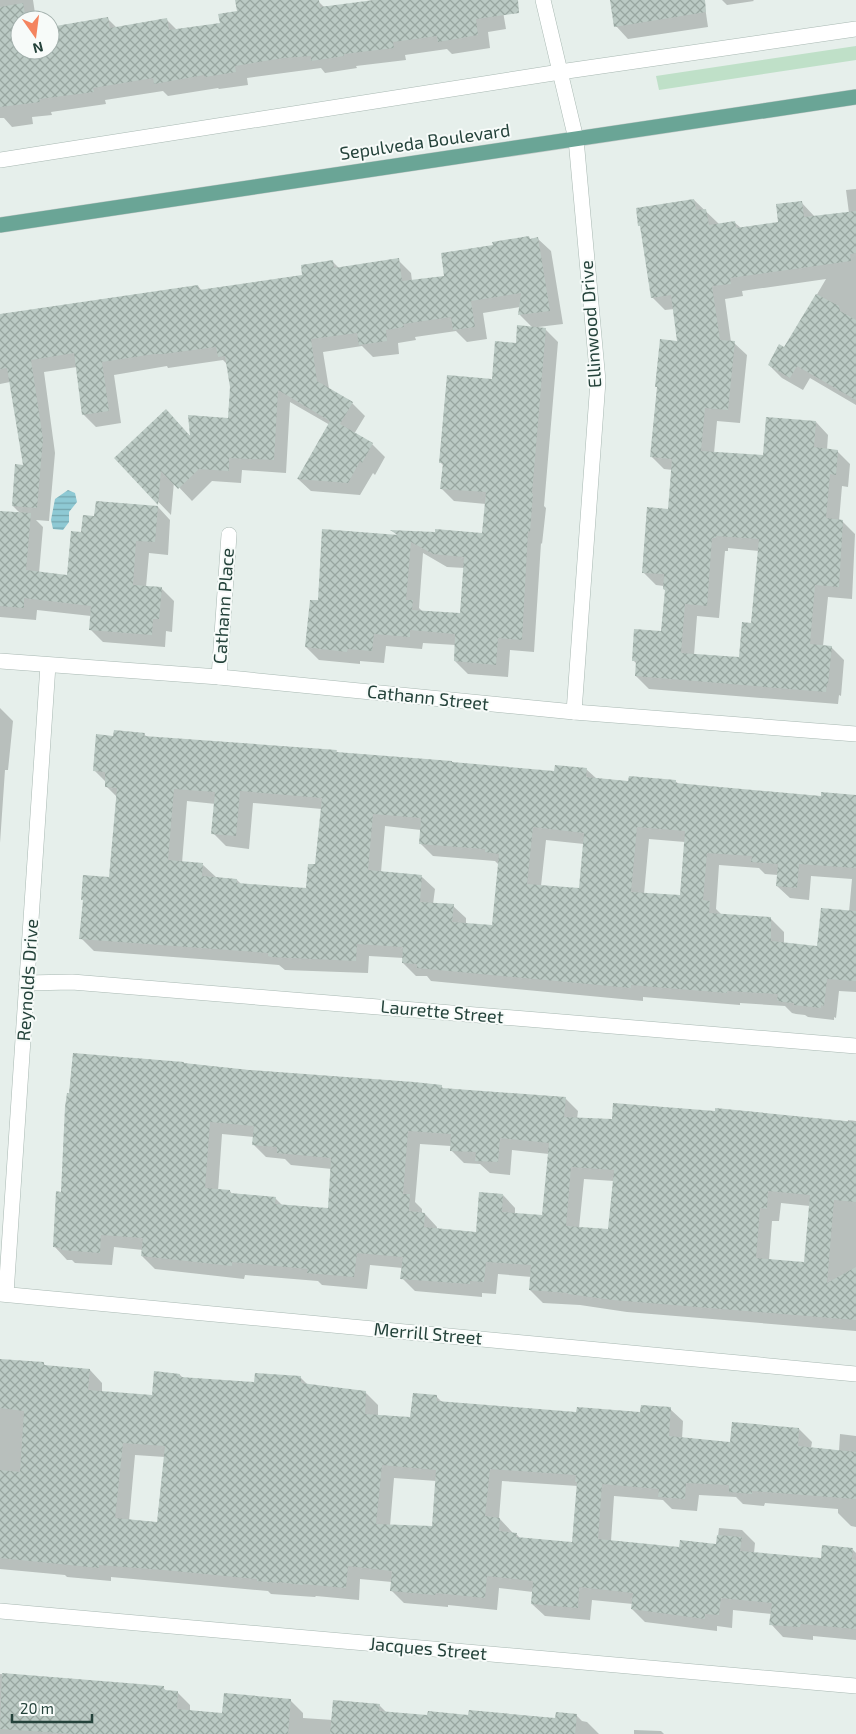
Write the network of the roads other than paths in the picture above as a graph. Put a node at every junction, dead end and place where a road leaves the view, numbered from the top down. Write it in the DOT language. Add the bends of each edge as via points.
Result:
graph roads {
  1 [pos="543,0"];
  2 [pos="856,29"];
  3 [pos="560,72"];
  4 [pos="856,97"];
  5 [pos="576,139"];
  6 [pos="0,160"];
  7 [pos="0,225"];
  8 [pos="229,534"];
  9 [pos="0,661"];
  10 [pos="48,665"];
  11 [pos="219,677"];
  12 [pos="574,712"];
  13 [pos="856,734"];
  14 [pos="28,984"];
  15 [pos="856,1046"];
  16 [pos="3,1294"];
  17 [pos="856,1374"];
  18 [pos="0,1611"];
  19 [pos="856,1686"];
  1 -- 3 [label="street, Ellinwood Drive"];
  2 -- 3 [label="street"];
  3 -- 5 [label="street, Ellinwood Drive"];
  3 -- 6 [label="street"];
  4 -- 5 [label="main road, Sepulveda Boulevard"];
  5 -- 7 [label="main road, Sepulveda Boulevard"];
  5 -- 12 [label="street, Ellinwood Drive" via="598,382"];
  8 -- 11 [label="street, Cathann Place"];
  9 -- 10 [label="street, Cathann Street"];
  10 -- 11 [label="street, Cathann Street"];
  10 -- 14 [label="street, Reynolds Drive"];
  11 -- 12 [label="street, Cathann Street"];
  12 -- 13 [label="street, Cathann Street"];
  14 -- 15 [label="street, Laurette Street" via="72,982"];
  14 -- 16 [label="street, Reynolds Drive"];
  16 -- 17 [label="street, Merrill Street"];
  18 -- 19 [label="street, Jacques Street"];
}
